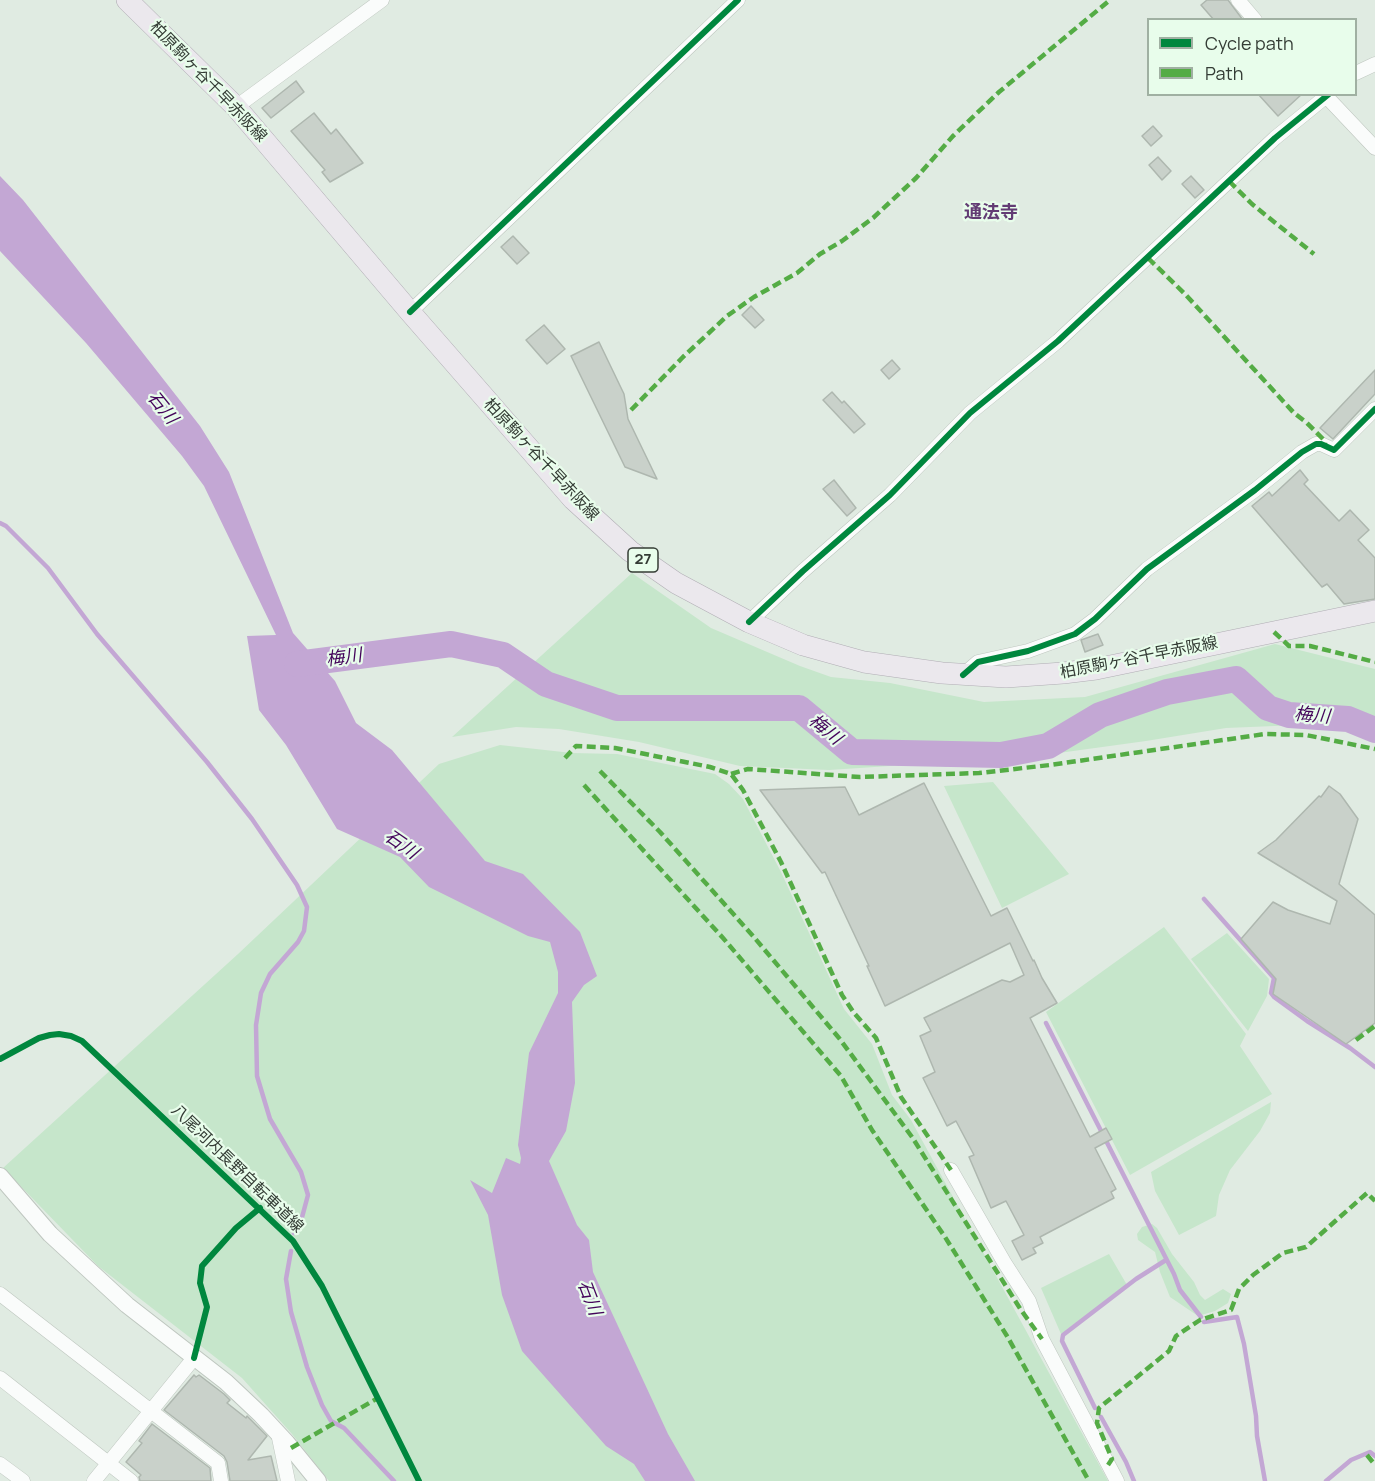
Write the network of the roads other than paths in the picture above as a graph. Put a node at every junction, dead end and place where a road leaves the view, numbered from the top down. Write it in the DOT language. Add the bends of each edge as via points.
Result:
graph roads {
  1 [pos="127,0"];
  2 [pos="382,0"];
  3 [pos="738,0"];
  4 [pos="1238,0"];
  5 [pos="1254,18"];
  6 [pos="1375,64"];
  7 [pos="1357,73"];
  8 [pos="1326,96"];
  9 [pos="1328,96"];
  10 [pos="236,107"];
  11 [pos="1375,148"];
  12 [pos="410,312"];
  13 [pos="1375,409"];
  14 [pos="1375,611"];
  15 [pos="749,622"];
  16 [pos="963,675"];
  17 [pos="951,1170"];
  18 [pos="0,1176"];
  19 [pos="0,1294"];
  20 [pos="194,1358"];
  21 [pos="0,1378"];
  22 [pos="151,1411"];
  23 [pos="278,1433"];
  24 [pos="108,1463"];
  25 [pos="0,1464"];
  26 [pos="23,1481"];
  27 [pos="94,1481"];
  28 [pos="130,1481"];
  29 [pos="221,1481"];
  30 [pos="288,1481"];
  31 [pos="318,1481"];
  32 [pos="1117,1481"];
  1 -- 10 [label="main road, 柏原駒ヶ谷千早赤阪線 / 27"];
  2 -- 10 [label="street"];
  3 -- 12 [label="street"];
  4 -- 5 [label="street"];
  6 -- 7 [label="street"];
  8 -- 15 [label="street" via="1275,138 1058,341 970,413 890,495"];
  9 -- 11 [label="street"];
  10 -- 12 [label="main road, 柏原駒ヶ谷千早赤阪線 / 27"];
  12 -- 15 [label="main road, 柏原駒ヶ谷千早赤阪線 / 27" via="536,459 603,527 676,582"];
  13 -- 16 [label="street" via="1334,450 1316,444 1302,452 1147,569 1075,634 1028,651 978,662"];
  14 -- 16 [label="main road, 柏原駒ヶ谷千早赤阪線 / 27" via="1095,669 1027,676"];
  15 -- 16 [label="main road, 柏原駒ヶ谷千早赤阪線 / 27" via="803,645 864,662"];
  17 -- 32 [label="street" via="1029,1301 1042,1339"];
  18 -- 20 [label="street" via="50,1234"];
  19 -- 22 [label="street"];
  20 -- 22 [label="street"];
  20 -- 23 [label="street" via="226,1382"];
  21 -- 24 [label="street"];
  22 -- 24 [label="street"];
  22 -- 29 [label="street" via="218,1463"];
  23 -- 30 [label="street"];
  23 -- 31 [label="street"];
  24 -- 27 [label="street"];
  24 -- 28 [label="street"];
  25 -- 26 [label="street"];
}
